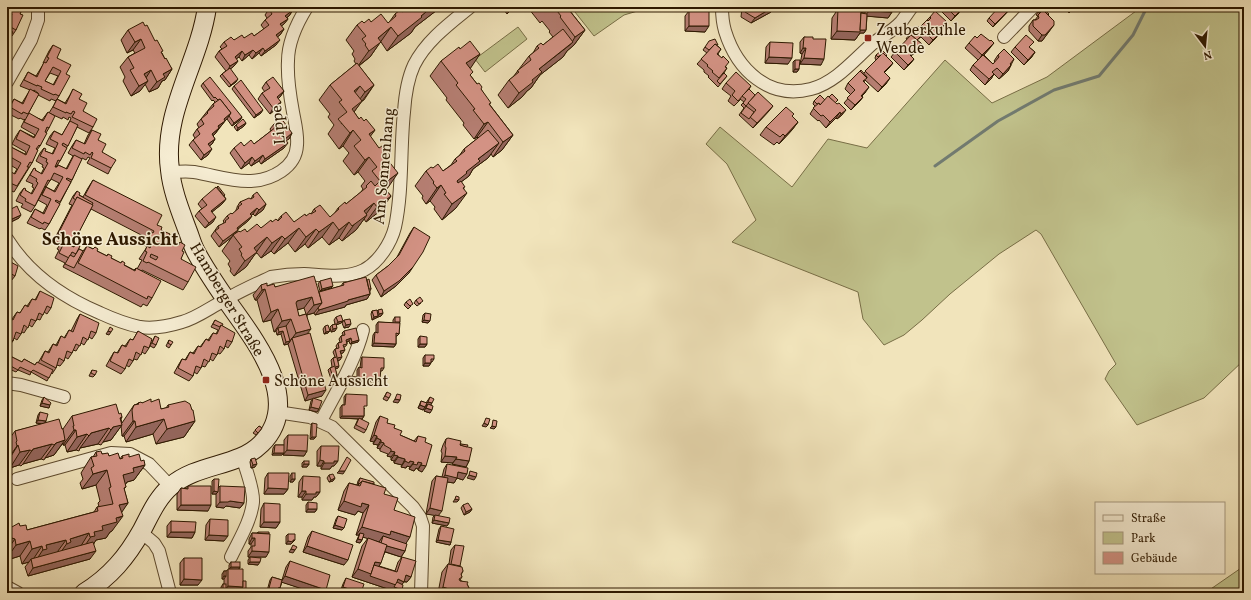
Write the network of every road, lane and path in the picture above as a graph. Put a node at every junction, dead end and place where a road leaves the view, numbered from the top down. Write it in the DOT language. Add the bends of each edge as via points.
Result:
graph roads {
  1 [pos="38,7"];
  2 [pos="207,7"];
  3 [pos="307,7"];
  4 [pos="470,7"];
  5 [pos="722,7"];
  6 [pos="912,7"];
  7 [pos="1032,7"];
  8 [pos="1004,36"];
  9 [pos="7,82"];
  10 [pos="170,172"];
  11 [pos="7,238"];
  12 [pos="226,299"];
  13 [pos="363,330"];
  14 [pos="7,383"];
  15 [pos="64,397"];
  16 [pos="278,412"];
  17 [pos="321,422"];
  18 [pos="242,457"];
  19 [pos="18,479"];
  20 [pos="170,486"];
  21 [pos="141,532"];
  22 [pos="231,557"];
  23 [pos="7,587"];
  24 [pos="18,593"];
  25 [pos="84,593"];
  26 [pos="170,593"];
  27 [pos="421,593"];
  1 -- 9 [label="street" via="38,20 31,40"];
  2 -- 10 [label="street, Hamberger Straße" via="198,45 173,117 169,149"];
  3 -- 10 [label="street, Lippe" via="295,29 288,60 288,84 298,147 292,161 277,175 266,180 232,180 194,172"];
  4 -- 12 [label="street, Am Sonnenhang" via="430,41 408,80 395,228 376,261 364,270 348,275 297,274 271,277"];
  5 -- 6 [label="street" via="725,31 737,59 754,77 771,88 795,92 812,89 831,80 900,23"];
  7 -- 8 [label="street"];
  10 -- 12 [label="street, Hamberger Straße" via="177,201 195,250"];
  11 -- 12 [label="street, Am Sonnenhang" via="29,268 53,288 83,306 117,321 141,327 161,327 183,322"];
  12 -- 16 [label="street, Hamberger Straße" via="255,340 272,375"];
  13 -- 17 [label="street" via="361,340"];
  14 -- 15 [label="street"];
  16 -- 17 [label="street" via="310,417"];
  16 -- 18 [label="street, Hamberger Straße" via="263,443"];
  17 -- 27 [label="street" via="332,427 349,442 414,507 420,517"];
  18 -- 20 [label="street, Hamberger Straße" via="195,471"];
  18 -- 22 [label="street" via="253,502 250,515"];
  19 -- 20 [label="street" via="109,452 130,454 149,464"];
  20 -- 21 [label="street, Hamberger Straße" via="160,497"];
  21 -- 25 [label="street, Hamberger Straße" via="114,571"];
  21 -- 26 [label="street" via="159,551"];
  23 -- 24 [label="street"];
}
